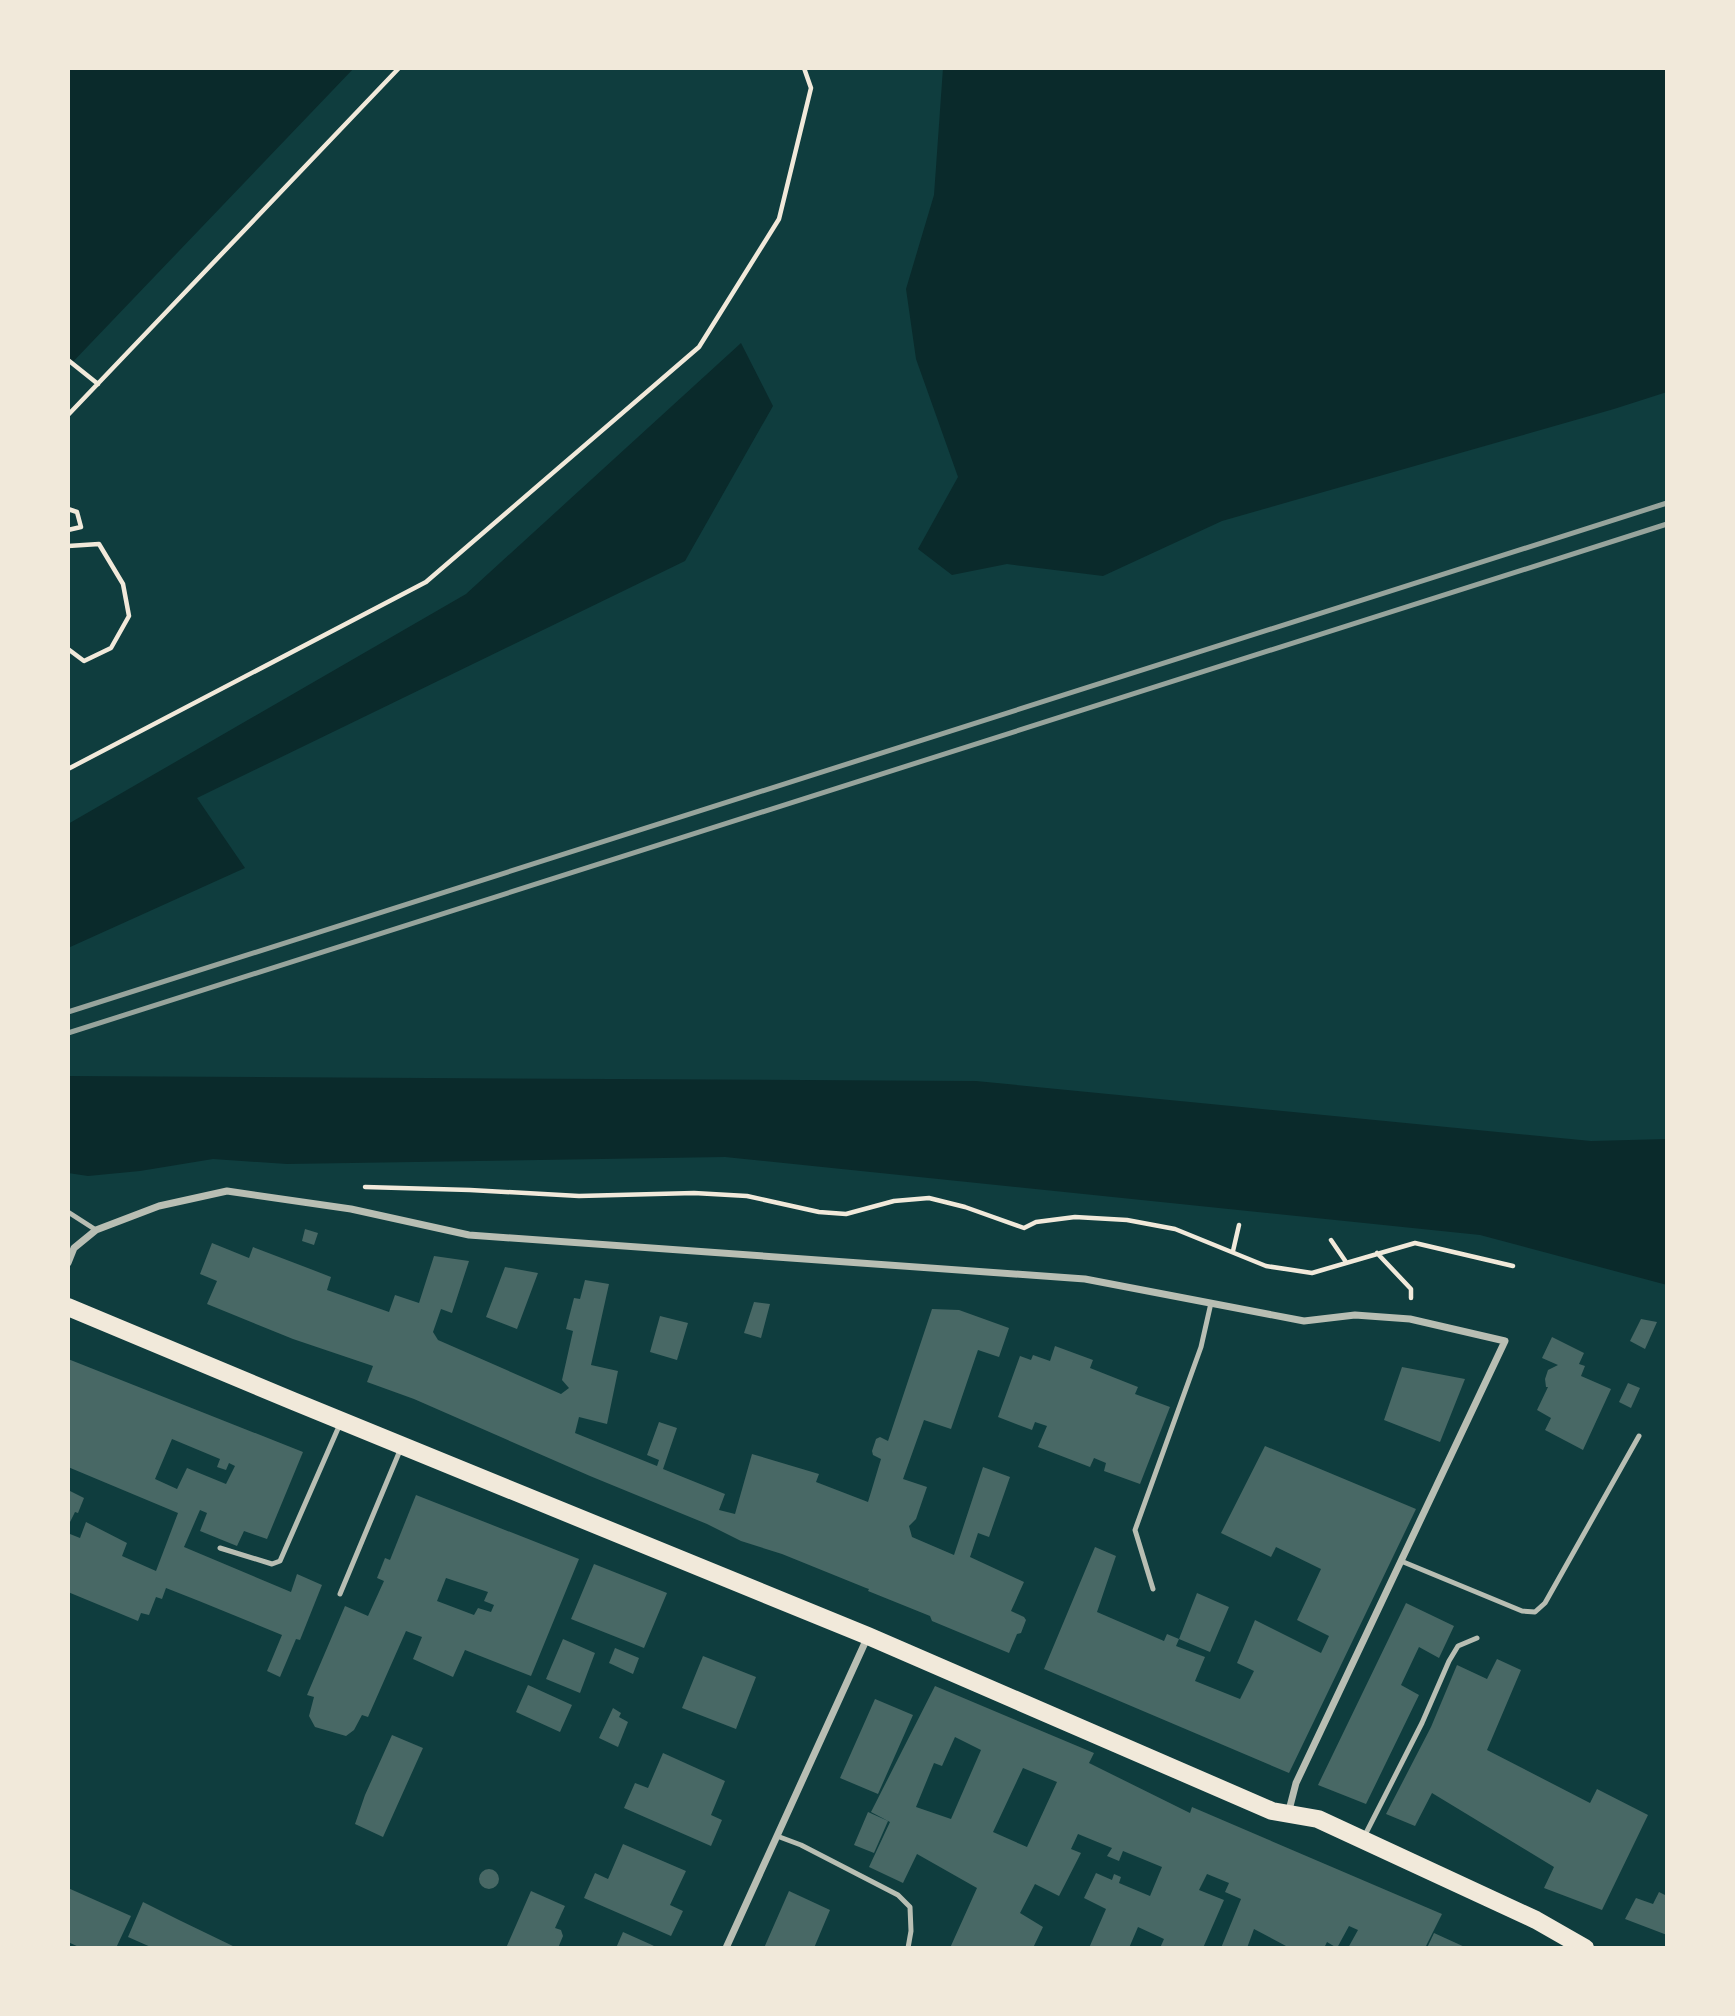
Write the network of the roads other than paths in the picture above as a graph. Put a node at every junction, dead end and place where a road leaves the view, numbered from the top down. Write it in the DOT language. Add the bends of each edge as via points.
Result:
graph roads {
  1 [pos="68,1212"];
  2 [pos="96,1230"];
  3 [pos="68,1263"];
  4 [pos="1211,1303"];
  5 [pos="68,1307"];
  6 [pos="341,1421"];
  7 [pos="1639,1436"];
  8 [pos="402,1445"];
  9 [pos="220,1548"];
  10 [pos="1401,1561"];
  11 [pos="1153,1589"];
  12 [pos="340,1594"];
  13 [pos="868,1636"];
  14 [pos="1477,1638"];
  15 [pos="1288,1814"];
  16 [pos="777,1836"];
  17 [pos="1363,1840"];
  18 [pos="726,1948"];
  19 [pos="908,1948"];
  20 [pos="1585,1948"];
  1 -- 2 [label="lane"];
  2 -- 3 [label="street" via="75,1248"];
  2 -- 4 [label="street" via="159,1206 227,1191 351,1209 468,1235 1085,1279"];
  4 -- 10 [label="street" via="1304,1321 1355,1315 1410,1319 1505,1341"];
  4 -- 11 [label="lane" via="1200,1347 1135,1530"];
  5 -- 6 [label="main road"];
  6 -- 8 [label="main road"];
  6 -- 9 [label="lane" via="280,1561 272,1564"];
  7 -- 10 [label="lane" via="1545,1604 1535,1612 1522,1611"];
  8 -- 12 [label="lane"];
  8 -- 13 [label="main road"];
  10 -- 15 [label="street" via="1296,1783"];
  13 -- 15 [label="main road"];
  13 -- 16 [label="street"];
  14 -- 17 [label="lane" via="1458,1646 1449,1661"];
  15 -- 17 [label="main road" via="1318,1819"];
  16 -- 18 [label="street"];
  16 -- 19 [label="lane" via="898,1895 910,1907"];
  17 -- 20 [label="main road" via="1536,1920"];
}
